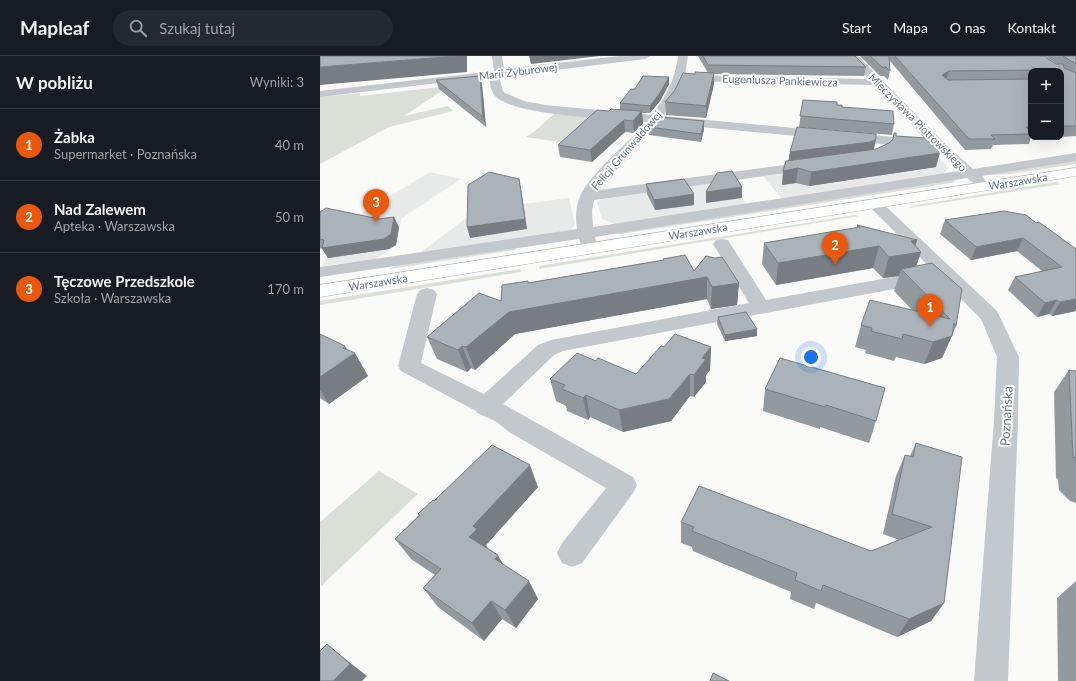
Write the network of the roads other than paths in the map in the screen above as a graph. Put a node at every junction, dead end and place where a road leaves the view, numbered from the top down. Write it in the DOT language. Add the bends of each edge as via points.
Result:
graph roads {
  1 [pos="497,56"];
  2 [pos="645,56"];
  3 [pos="683,56"];
  4 [pos="852,56"];
  5 [pos="496,74"];
  6 [pos="680,78"];
  7 [pos="879,82"];
  8 [pos="320,94"];
  9 [pos="656,119"];
  10 [pos="936,143"];
  11 [pos="1076,157"];
  12 [pos="825,163"];
  13 [pos="1076,172"];
  14 [pos="970,174"];
  15 [pos="985,186"];
  16 [pos="588,196"];
  17 [pos="874,204"];
  18 [pos="586,232"];
  19 [pos="722,244"];
  20 [pos="590,249"];
  21 [pos="320,272"];
  22 [pos="947,274"];
  23 [pos="320,291"];
  24 [pos="427,294"];
  25 [pos="761,308"];
  26 [pos="485,407"];
  27 [pos="572,553"];
  28 [pos="990,681"];
  1 -- 5 [label="street"];
  2 -- 5 [label="street, Marii Żyburowej"];
  3 -- 6 [label="street, Felicji Grunwaldowej"];
  4 -- 7 [label="street, Mieczysława Piotrowskiego"];
  5 -- 8 [label="street, Marii Żyburowej"];
  5 -- 9 [label="street" via="497,91 502,96 527,106 564,112"];
  6 -- 7 [label="street, Eugeniusza Pankiewicza"];
  6 -- 9 [label="street, Felicji Grunwaldowej"];
  7 -- 10 [label="street, Mieczysława Piotrowskiego"];
  9 -- 10 [label="street" via="881,147"];
  9 -- 16 [label="street, Felicji Grunwaldowej" via="592,188"];
  10 -- 14 [label="street, Mieczysława Piotrowskiego"];
  11 -- 14 [label="street"];
  12 -- 16 [label="street"];
  13 -- 15 [label="main road, Warszawska"];
  14 -- 15 [label="street, Mieczysława Piotrowskiego"];
  14 -- 18 [label="street"];
  15 -- 17 [label="main road, Warszawska"];
  16 -- 18 [label="street, Felicji Grunwaldowej" via="584,207"];
  17 -- 20 [label="main road, Warszawska"];
  17 -- 22 [label="street, Poznańska"];
  18 -- 20 [label="street, Felicji Grunwaldowej"];
  18 -- 21 [label="street"];
  19 -- 25 [label="street"];
  20 -- 23 [label="main road, Warszawska"];
  22 -- 25 [label="street"];
  22 -- 28 [label="street, Poznańska" via="990,316 1008,358"];
  24 -- 26 [label="street" via="409,366"];
  25 -- 26 [label="street" via="558,345 546,350"];
  26 -- 27 [label="street" via="506,416 624,485"];
}
